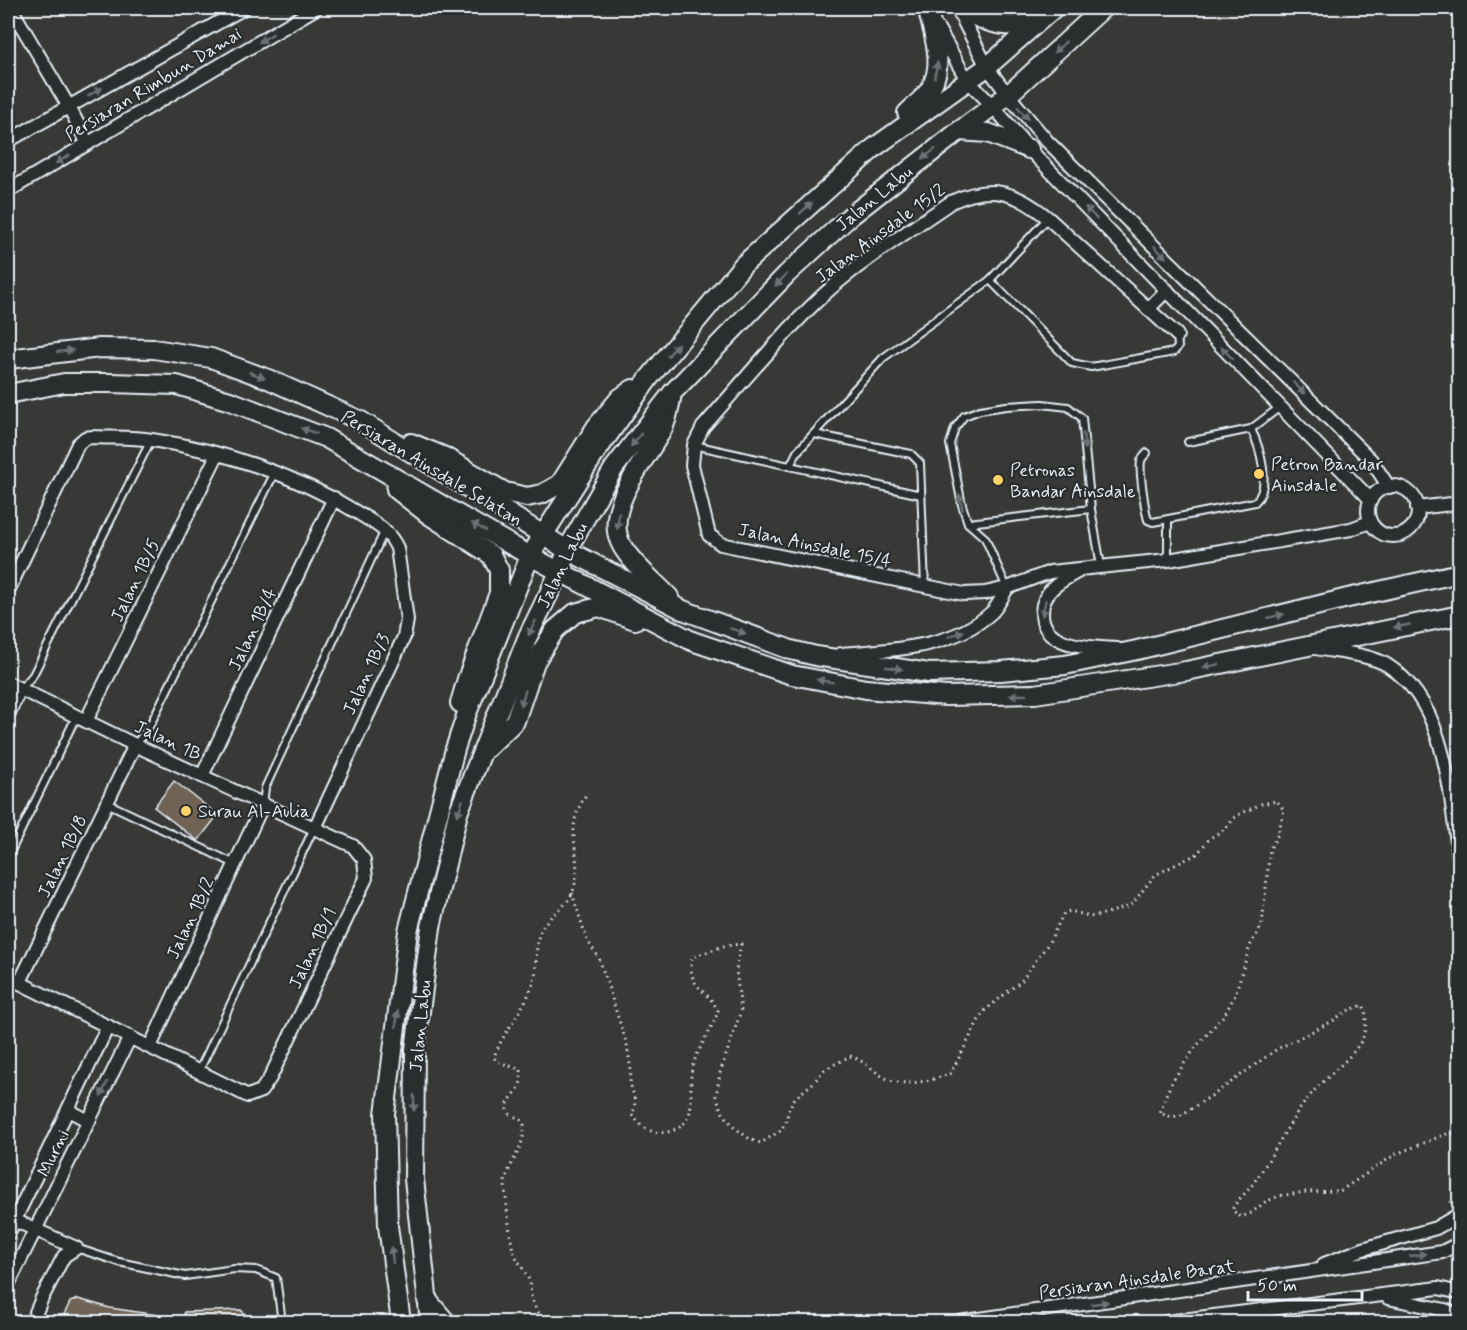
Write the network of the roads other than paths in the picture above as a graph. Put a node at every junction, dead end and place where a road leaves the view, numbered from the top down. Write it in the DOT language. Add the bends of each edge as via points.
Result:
graph roads {
  1 [pos="26,8"];
  2 [pos="244,8"];
  3 [pos="316,8"];
  4 [pos="958,8"];
  5 [pos="1103,8"];
  6 [pos="927,9"];
  7 [pos="1051,10"];
  8 [pos="13,11"];
  9 [pos="987,67"];
  10 [pos="968,80"];
  11 [pos="1008,95"];
  12 [pos="993,106"];
  13 [pos="69,107"];
  14 [pos="959,131"];
  15 [pos="8,141"];
  16 [pos="88,144"];
  17 [pos="874,147"];
  18 [pos="1029,150"];
  19 [pos="8,191"];
  20 [pos="1048,218"];
  21 [pos="990,280"];
  22 [pos="1167,290"];
  23 [pos="1148,309"];
  24 [pos="1177,335"];
  25 [pos="8,359"];
  26 [pos="649,378"];
  27 [pos="673,392"];
  28 [pos="8,394"];
  29 [pos="1280,407"];
  30 [pos="1251,429"];
  31 [pos="814,434"];
  32 [pos="387,437"];
  33 [pos="151,440"];
  34 [pos="1188,442"];
  35 [pos="694,445"];
  36 [pos="1147,453"];
  37 [pos="217,455"];
  38 [pos="368,463"];
  39 [pos="790,466"];
  40 [pos="275,472"];
  41 [pos="1389,487"];
  42 [pos="921,495"];
  43 [pos="334,498"];
  44 [pos="1371,500"];
  45 [pos="1460,503"];
  46 [pos="1418,508"];
  47 [pos="1091,509"];
  48 [pos="1168,520"];
  49 [pos="1370,522"];
  50 [pos="968,523"];
  51 [pos="386,530"];
  52 [pos="542,535"];
  53 [pos="567,550"];
  54 [pos="530,556"];
  55 [pos="1168,560"];
  56 [pos="1101,566"];
  57 [pos="1083,569"];
  58 [pos="560,570"];
  59 [pos="1460,573"];
  60 [pos="925,587"];
  61 [pos="1007,588"];
  62 [pos="8,591"];
  63 [pos="683,610"];
  64 [pos="1460,615"];
  65 [pos="674,631"];
  66 [pos="1303,646"];
  67 [pos="1137,650"];
  68 [pos="816,656"];
  69 [pos="8,683"];
  70 [pos="20,689"];
  71 [pos="8,715"];
  72 [pos="81,719"];
  73 [pos="135,746"];
  74 [pos="455,749"];
  75 [pos="481,753"];
  76 [pos="202,776"];
  77 [pos="108,803"];
  78 [pos="262,804"];
  79 [pos="315,828"];
  80 [pos="8,857"];
  81 [pos="235,864"];
  82 [pos="1460,866"];
  83 [pos="8,977"];
  84 [pos="20,982"];
  85 [pos="108,1026"];
  86 [pos="130,1037"];
  87 [pos="150,1047"];
  88 [pos="199,1071"];
  89 [pos="68,1110"];
  90 [pos="89,1121"];
  91 [pos="1460,1214"];
  92 [pos="14,1220"];
  93 [pos="36,1230"];
  94 [pos="8,1234"];
  95 [pos="1460,1243"];
  96 [pos="76,1248"];
  97 [pos="1301,1274"];
  98 [pos="8,1285"];
  99 [pos="1460,1293"];
  100 [pos="1377,1295"];
  101 [pos="426,1299"];
  102 [pos="1460,1316"];
  103 [pos="400,1319"];
  104 [pos="32,1323"];
  105 [pos="282,1323"];
  106 [pos="430,1323"];
  107 [pos="446,1323"];
  108 [pos="959,1323"];
  109 [pos="1166,1323"];
  1 -- 8 [label="street"];
  13 -- 2 [label="street, Persiaran Rimbun Damai, one-way"];
  3 -- 16 [label="street, Persiaran Rimbun Damai, one-way"];
  4 -- 7 [label="main road" via="986,21 1018,26"];
  4 -- 9 [label="street"];
  5 -- 11 [label="main road, Jalan Labu, one-way"];
  6 -- 10 [label="street"];
  17 -- 6 [label="main road, one-way" via="929,90 937,74 938,55"];
  7 -- 9 [label="main road, Jalan Labu"];
  8 -- 13 [label="street"];
  9 -- 10 [label="main road, Jalan Labu"];
  9 -- 11 [label="street"];
  10 -- 12 [label="street"];
  10 -- 17 [label="main road, Jalan Labu"];
  11 -- 12 [label="main road, Jalan Labu"];
  11 -- 41 [label="street, one-way" via="1047,141 1371,460"];
  12 -- 14 [label="main road, Jalan Labu"];
  12 -- 18 [label="street"];
  13 -- 15 [label="street, Persiaran Rimbun Damai"];
  13 -- 16 [label="street"];
  14 -- 18 [label="main road" via="988,133"];
  14 -- 27 [label="main road, Jalan Labu, one-way" via="848,218 787,274"];
  16 -- 19 [label="street, Persiaran Rimbun Damai, one-way"];
  26 -- 17 [label="main road, Jalan Labu, one-way" via="743,265"];
  22 -- 18 [label="street, one-way"];
  20 -- 21 [label="lane"];
  20 -- 23 [label="street, Jalan Ainsdale 15/2"];
  20 -- 35 [label="street, Jalan Ainsdale 15/2" via="1028,202 991,191 970,193 951,202 822,296 703,427"];
  21 -- 24 [label="lane" via="1072,363 1081,366 1174,352 1178,347"];
  21 -- 31 [label="lane" via="883,358"];
  22 -- 23 [label="street"];
  29 -- 22 [label="street, one-way"];
  23 -- 24 [label="street, Jalan Ainsdale 15/2"];
  25 -- 32 [label="main road, Persiaran Ainsdale Selatan, one-way" via="100,348 154,349 211,358 268,379"];
  26 -- 32 [label="main road" via="620,398 576,455 560,484 542,494 527,497 505,492 445,457"];
  26 -- 52 [label="main road, Jalan Labu"];
  27 -- 53 [label="main road, Jalan Labu, one-way" via="614,468"];
  27 -- 63 [label="main road, one-way" via="664,428 620,501 617,527 621,546"];
  38 -- 28 [label="main road, Persiaran Ainsdale Selatan, one-way" via="326,438 177,385 64,383"];
  29 -- 30 [label="lane"];
  29 -- 44 [label="street"];
  30 -- 34 [label="lane"];
  30 -- 48 [label="lane" via="1262,457 1260,497 1255,502"];
  31 -- 39 [label="lane"];
  31 -- 42 [label="lane" via="911,454 920,463"];
  32 -- 52 [label="main road, Persiaran Ainsdale Selatan"];
  33 -- 37 [label="street"];
  33 -- 62 [label="street" via="93,437 78,444"];
  33 -- 70 [label="lane" via="33,675"];
  35 -- 39 [label="lane"];
  35 -- 60 [label="street, Jalan Ainsdale 15/4" via="692,465 709,535 714,540"];
  36 -- 48 [label="lane" via="1141,459 1145,512 1152,522"];
  37 -- 40 [label="street"];
  37 -- 72 [label="street, Jalan 1B/5"];
  54 -- 38 [label="main road, Persiaran Ainsdale Selatan, one-way"];
  38 -- 74 [label="main road" via="429,515 491,555 499,570 500,593 467,679 458,711"];
  39 -- 42 [label="lane"];
  40 -- 43 [label="street"];
  40 -- 73 [label="lane" via="149,727"];
  41 -- 44 [label="street"];
  41 -- 46 [label="street" via="1411,494"];
  42 -- 60 [label="lane"];
  43 -- 51 [label="street"];
  43 -- 76 [label="street, Jalan 1B/4"];
  44 -- 49 [label="street"];
  45 -- 46 [label="street"];
  46 -- 49 [label="street" via="1410,529 1396,536 1381,534"];
  47 -- 50 [label="lane"];
  50 -- 47 [label="lane, one-way" via="950,444 964,416 1006,406 1068,407 1082,418"];
  47 -- 56 [label="lane"];
  48 -- 55 [label="lane"];
  49 -- 55 [label="street, Jalan Ainsdale 15/4" via="1351,529"];
  50 -- 61 [label="lane" via="985,538"];
  51 -- 78 [label="lane" via="265,788"];
  51 -- 79 [label="street, Jalan 1B/3" via="397,548 407,620 404,637"];
  52 -- 53 [label="main road, Persiaran Ainsdale Selatan"];
  52 -- 54 [label="main road, Jalan Labu"];
  53 -- 58 [label="main road, Jalan Labu"];
  53 -- 63 [label="main road, Persiaran Ainsdale Selatan"];
  54 -- 58 [label="main road, Persiaran Ainsdale Selatan"];
  54 -- 74 [label="main road, Jalan Labu"];
  55 -- 56 [label="street, Jalan Ainsdale 15/4"];
  56 -- 57 [label="street, Jalan Ainsdale 15/4"];
  57 -- 61 [label="street, Jalan Ainsdale 15/4" via="1050,572"];
  57 -- 67 [label="street, one-way" via="1052,586 1042,604 1042,623 1051,635 1081,646"];
  58 -- 65 [label="main road, Persiaran Ainsdale Selatan"];
  58 -- 75 [label="main road, Jalan Labu, one-way" via="528,636"];
  67 -- 59 [label="main road, Persiaran Ainsdale Selatan, one-way"];
  60 -- 61 [label="street, Jalan Ainsdale 15/4" via="964,594"];
  68 -- 61 [label="street, one-way" via="901,649 965,631 993,611"];
  63 -- 68 [label="main road, Persiaran Ainsdale Selatan, one-way"];
  64 -- 66 [label="main road, one-way"];
  66 -- 65 [label="main road, one-way" via="1186,671 1035,694 946,696 866,689 792,675 692,641"];
  65 -- 75 [label="main road, one-way" via="599,607 575,613 555,630 535,662 515,721"];
  66 -- 82 [label="street" via="1385,663 1407,681 1428,711 1443,754"];
  68 -- 67 [label="main road, Persiaran Ainsdale Selatan, one-way" via="929,673 1065,665"];
  69 -- 70 [label="street, Jalan 1B"];
  70 -- 71 [label="street"];
  70 -- 72 [label="street, Jalan 1B"];
  72 -- 73 [label="street, Jalan 1B"];
  72 -- 80 [label="lane"];
  73 -- 76 [label="street, Jalan 1B"];
  73 -- 77 [label="street, Jalan 1B/8"];
  103 -- 74 [label="main road, Jalan Labu, one-way" via="388,1226 385,1114 408,931"];
  75 -- 101 [label="main road, Jalan Labu, one-way" via="458,813 431,927 415,1050 414,1179"];
  76 -- 78 [label="street, Jalan 1B"];
  77 -- 81 [label="lane"];
  77 -- 84 [label="street, Jalan 1B/8"];
  78 -- 79 [label="street, Jalan 1B"];
  78 -- 81 [label="street, Jalan 1B/2"];
  79 -- 88 [label="lane"];
  79 -- 88 [label="street, Jalan 1B/1" via="353,846 364,861 366,878 261,1091 248,1096"];
  81 -- 87 [label="street, Jalan 1B/2"];
  83 -- 84 [label="street"];
  84 -- 85 [label="street"];
  85 -- 86 [label="street"];
  85 -- 89 [label="street, Murni"];
  86 -- 87 [label="street"];
  86 -- 90 [label="street, Murni, one-way"];
  87 -- 88 [label="street"];
  89 -- 90 [label="street"];
  89 -- 92 [label="street, Murni"];
  90 -- 93 [label="street, Murni"];
  91 -- 97 [label="street" via="1436,1228 1363,1249"];
  92 -- 93 [label="street"];
  92 -- 94 [label="street, Murni"];
  93 -- 96 [label="street"];
  93 -- 98 [label="street, Murni"];
  97 -- 95 [label="street, Persiaran Ainsdale Barat, one-way" via="1442,1251"];
  96 -- 104 [label="street" via="64,1256"];
  96 -- 105 [label="lane" via="185,1276 256,1270 276,1278"];
  108 -- 97 [label="street, Persiaran Ainsdale Barat, one-way"];
  99 -- 100 [label="street" via="1438,1288"];
  100 -- 102 [label="street"];
  100 -- 109 [label="street"];
  101 -- 106 [label="main road, Jalan Labu"];
  101 -- 107 [label="main road"];
}
